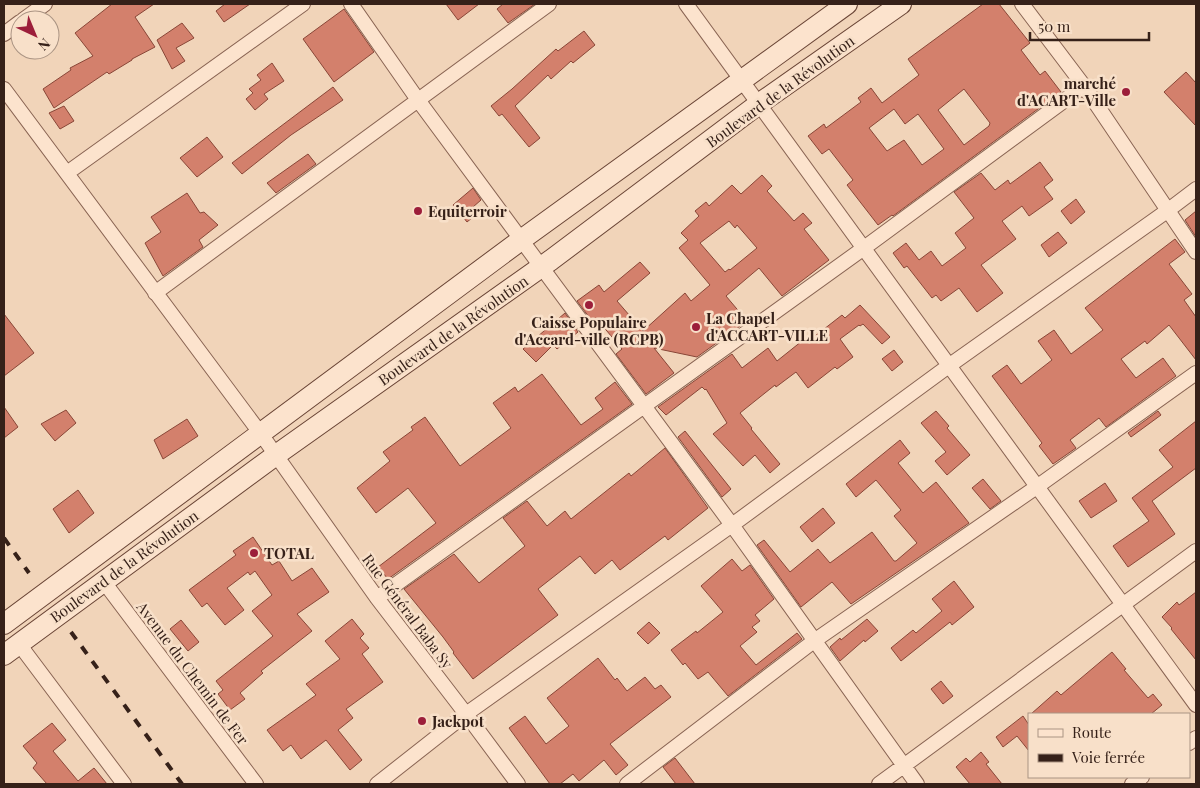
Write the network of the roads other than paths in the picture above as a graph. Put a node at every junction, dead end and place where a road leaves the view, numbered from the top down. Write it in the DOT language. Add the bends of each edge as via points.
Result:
graph roads {
  1 [pos="303,4"];
  2 [pos="351,4"];
  3 [pos="549,4"];
  4 [pos="686,4"];
  5 [pos="847,4"];
  6 [pos="901,4"];
  7 [pos="1022,4"];
  8 [pos="742,79"];
  9 [pos="1084,86"];
  10 [pos="4,89"];
  11 [pos="418,100"];
  12 [pos="760,103"];
  13 [pos="67,173"];
  14 [pos="1196,189"];
  15 [pos="1167,211"];
  16 [pos="521,240"];
  17 [pos="864,248"];
  18 [pos="1196,252"];
  19 [pos="541,267"];
  20 [pos="155,293"];
  21 [pos="950,365"];
  22 [pos="1196,373"];
  23 [pos="644,406"];
  24 [pos="261,434"];
  25 [pos="276,455"];
  26 [pos="1038,486"];
  27 [pos="732,526"];
  28 [pos="1196,552"];
  29 [pos="104,582"];
  30 [pos="377,598"];
  31 [pos="1124,605"];
  32 [pos="4,624"];
  33 [pos="814,641"];
  34 [pos="11,649"];
  35 [pos="1196,705"];
  36 [pos="466,714"];
  37 [pos="904,766"];
  38 [pos="124,784"];
  39 [pos="256,784"];
  40 [pos="377,784"];
  41 [pos="518,784"];
  42 [pos="627,784"];
  43 [pos="879,784"];
  44 [pos="917,784"];
  1 -- 13 [label="street"];
  2 -- 11 [label="street"];
  3 -- 11 [label="street"];
  4 -- 8 [label="street"];
  5 -- 8 [label="main road, Boulevard de la Révolution"];
  6 -- 12 [label="main road, Boulevard de la Révolution"];
  7 -- 9 [label="street"];
  8 -- 12 [label="street"];
  8 -- 16 [label="main road, Boulevard de la Révolution"];
  9 -- 15 [label="street"];
  9 -- 17 [label="street"];
  10 -- 13 [label="street, Rue Général Baba Sy"];
  11 -- 16 [label="street"];
  11 -- 20 [label="street"];
  12 -- 17 [label="street"];
  12 -- 19 [label="main road, Boulevard de la Révolution"];
  13 -- 20 [label="street, Rue Général Baba Sy"];
  14 -- 15 [label="street"];
  15 -- 18 [label="street"];
  15 -- 21 [label="street"];
  16 -- 19 [label="street"];
  16 -- 24 [label="main road, Boulevard de la Révolution"];
  17 -- 21 [label="street"];
  17 -- 23 [label="street"];
  19 -- 23 [label="street"];
  19 -- 25 [label="main road, Boulevard de la Révolution"];
  20 -- 24 [label="street, Rue Général Baba Sy"];
  21 -- 26 [label="street"];
  21 -- 27 [label="street"];
  22 -- 26 [label="street"];
  23 -- 27 [label="street"];
  23 -- 30 [label="street"];
  24 -- 25 [label="street, Rue Général Baba Sy"];
  24 -- 32 [label="main road, Boulevard de la Révolution"];
  25 -- 29 [label="main road, Boulevard de la Révolution"];
  25 -- 30 [label="street, Rue Général Baba Sy"];
  26 -- 31 [label="street"];
  26 -- 33 [label="street"];
  27 -- 33 [label="street"];
  27 -- 36 [label="street"];
  28 -- 31 [label="street"];
  29 -- 34 [label="main road, Boulevard de la Révolution"];
  29 -- 39 [label="street, Avenue du Chemin de Fer"];
  30 -- 36 [label="street, Rue Général Baba Sy"];
  31 -- 35 [label="street"];
  31 -- 37 [label="street"];
  33 -- 37 [label="street"];
  33 -- 42 [label="street"];
  34 -- 38 [label="street"];
  36 -- 40 [label="street"];
  36 -- 41 [label="street, Rue Général Baba Sy"];
  37 -- 43 [label="street"];
  37 -- 44 [label="street"];
}
